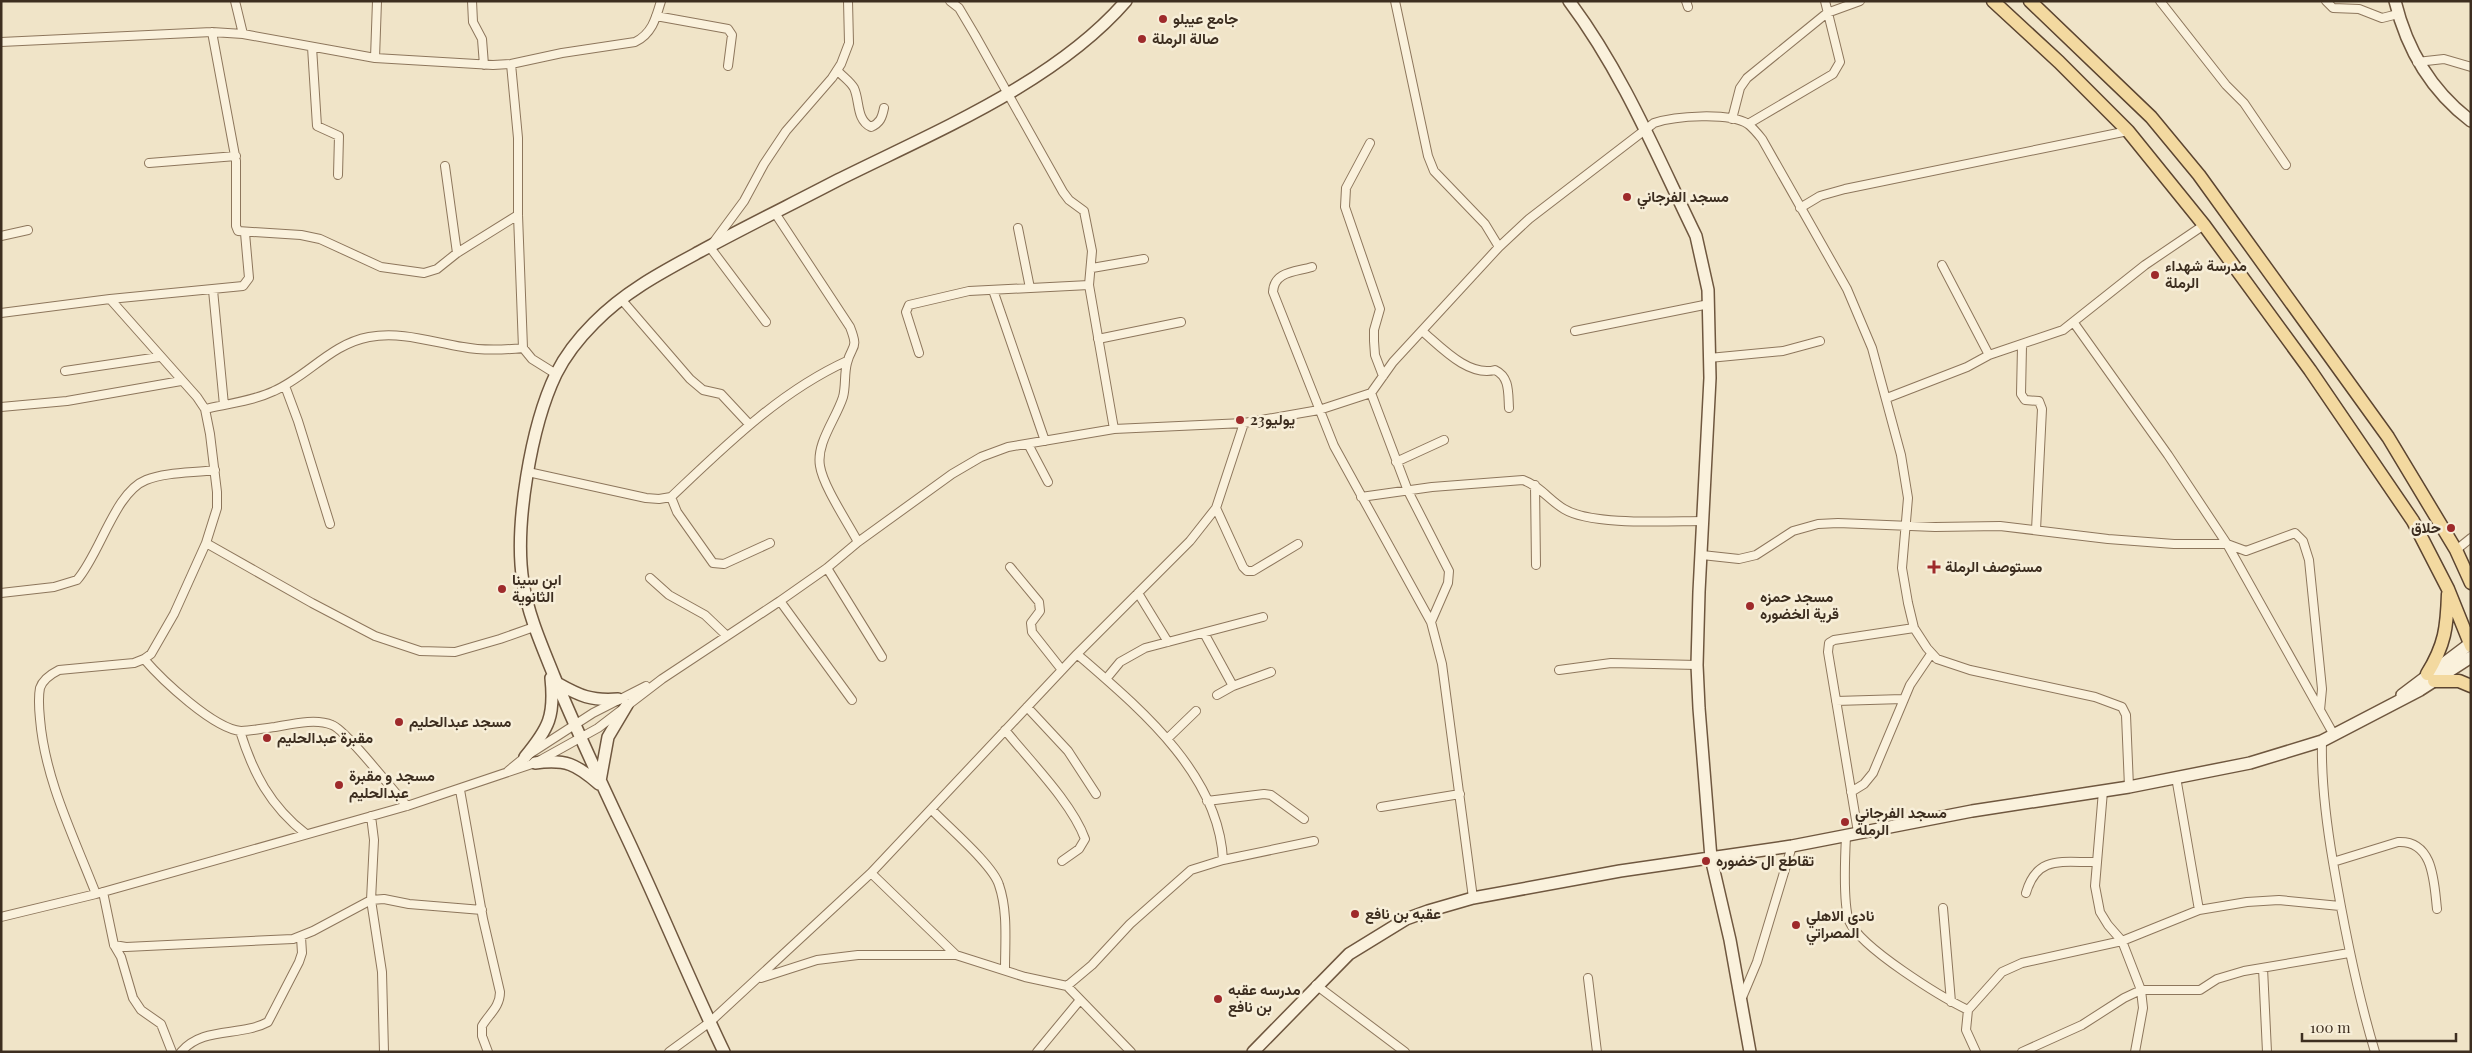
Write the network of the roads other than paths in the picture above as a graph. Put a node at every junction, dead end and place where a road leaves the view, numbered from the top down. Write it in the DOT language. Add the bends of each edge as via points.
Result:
graph roads {
  1 [pos="235,1"];
  2 [pos="377,1"];
  3 [pos="472,1"];
  4 [pos="661,1"];
  5 [pos="848,1"];
  6 [pos="950,1"];
  7 [pos="1126,1"];
  8 [pos="1395,1"];
  9 [pos="1569,1"];
  10 [pos="1825,1"];
  11 [pos="1860,1"];
  12 [pos="1993,1"];
  13 [pos="2030,1"];
  14 [pos="2160,1"];
  15 [pos="2326,1"];
  16 [pos="2395,1"];
  17 [pos="1827,13"];
  18 [pos="2398,14"];
  19 [pos="656,16"];
  20 [pos="212,32"];
  21 [pos="243,34"];
  22 [pos="1,42"];
  23 [pos="312,47"];
  24 [pos="374,58"];
  25 [pos="2417,62"];
  26 [pos="511,64"];
  27 [pos="484,65"];
  28 [pos="728,66"];
  29 [pos="2471,66"];
  30 [pos="837,70"];
  31 [pos="1007,94"];
  32 [pos="884,108"];
  33 [pos="1732,119"];
  34 [pos="2471,121"];
  35 [pos="1748,124"];
  36 [pos="1644,130"];
  37 [pos="2128,131"];
  38 [pos="1370,143"];
  39 [pos="236,156"];
  40 [pos="149,163"];
  41 [pos="2286,165"];
  42 [pos="445,166"];
  43 [pos="338,175"];
  44 [pos="1800,208"];
  45 [pos="775,213"];
  46 [pos="518,215"];
  47 [pos="2204,225"];
  48 [pos="1018,228"];
  49 [pos="28,230"];
  50 [pos="245,233"];
  51 [pos="1,236"];
  52 [pos="711,246"];
  53 [pos="1499,247"];
  54 [pos="457,253"];
  55 [pos="1144,259"];
  56 [pos="1942,265"];
  57 [pos="1312,267"];
  58 [pos="1092,268"];
  59 [pos="1089,285"];
  60 [pos="1030,288"];
  61 [pos="214,290"];
  62 [pos="992,290"];
  63 [pos="110,299"];
  64 [pos="621,299"];
  65 [pos="1708,304"];
  66 [pos="1,313"];
  67 [pos="766,322"];
  68 [pos="1181,322"];
  69 [pos="2074,323"];
  70 [pos="1422,331"];
  71 [pos="1575,331"];
  72 [pos="1098,339"];
  73 [pos="1820,341"];
  74 [pos="2022,346"];
  75 [pos="524,348"];
  76 [pos="919,353"];
  77 [pos="1989,355"];
  78 [pos="159,357"];
  79 [pos="1709,358"];
  80 [pos="848,361"];
  81 [pos="65,370"];
  82 [pos="556,374"];
  83 [pos="1383,376"];
  84 [pos="181,381"];
  85 [pos="284,386"];
  86 [pos="1370,393"];
  87 [pos="1887,398"];
  88 [pos="224,405"];
  89 [pos="1,407"];
  90 [pos="1509,408"];
  91 [pos="205,409"];
  92 [pos="1319,410"];
  93 [pos="1244,423"];
  94 [pos="749,424"];
  95 [pos="1114,429"];
  96 [pos="1444,440"];
  97 [pos="1045,441"];
  98 [pos="1028,444"];
  99 [pos="1396,462"];
  100 [pos="215,470"];
  101 [pos="528,472"];
  102 [pos="1048,482"];
  103 [pos="1535,485"];
  104 [pos="1408,491"];
  105 [pos="671,497"];
  106 [pos="1361,497"];
  107 [pos="1216,508"];
  108 [pos="1703,521"];
  109 [pos="330,524"];
  110 [pos="1906,525"];
  111 [pos="2036,530"];
  112 [pos="2471,538"];
  113 [pos="858,542"];
  114 [pos="206,543"];
  115 [pos="770,543"];
  116 [pos="1298,544"];
  117 [pos="2228,544"];
  118 [pos="2456,550"];
  119 [pos="1702,555"];
  120 [pos="1536,565"];
  121 [pos="1010,567"];
  122 [pos="826,568"];
  123 [pos="650,578"];
  124 [pos="2470,580"];
  125 [pos="2448,589"];
  126 [pos="1,593"];
  127 [pos="1138,593"];
  128 [pos="780,601"];
  129 [pos="1262,617"];
  130 [pos="1431,622"];
  131 [pos="534,627"];
  132 [pos="1914,628"];
  133 [pos="1204,633"];
  134 [pos="728,636"];
  135 [pos="1168,642"];
  136 [pos="2471,644"];
  137 [pos="1077,654"];
  138 [pos="1931,654"];
  139 [pos="882,657"];
  140 [pos="2471,657"];
  141 [pos="144,660"];
  142 [pos="1697,665"];
  143 [pos="550,667"];
  144 [pos="1062,670"];
  145 [pos="1559,670"];
  146 [pos="1271,672"];
  147 [pos="2430,678"];
  148 [pos="1106,679"];
  149 [pos="557,684"];
  150 [pos="1233,686"];
  151 [pos="2471,686"];
  152 [pos="1217,695"];
  153 [pos="1903,699"];
  154 [pos="852,700"];
  155 [pos="1836,701"];
  156 [pos="623,702"];
  157 [pos="1028,707"];
  158 [pos="2320,710"];
  159 [pos="1196,711"];
  160 [pos="574,726"];
  161 [pos="1005,730"];
  162 [pos="240,731"];
  163 [pos="2334,735"];
  164 [pos="1167,739"];
  165 [pos="580,740"];
  166 [pos="2322,741"];
  167 [pos="525,757"];
  168 [pos="536,764"];
  169 [pos="502,776"];
  170 [pos="2176,777"];
  171 [pos="601,784"];
  172 [pos="2129,787"];
  173 [pos="460,790"];
  174 [pos="2103,791"];
  175 [pos="1851,792"];
  176 [pos="1096,794"];
  177 [pos="1460,794"];
  178 [pos="1208,801"];
  179 [pos="407,806"];
  180 [pos="1380,806"];
  181 [pos="932,810"];
  182 [pos="371,816"];
  183 [pos="1304,819"];
  184 [pos="1858,832"];
  185 [pos="306,834"];
  186 [pos="1846,836"];
  187 [pos="1314,841"];
  188 [pos="1792,846"];
  189 [pos="1711,858"];
  190 [pos="1222,860"];
  191 [pos="1062,861"];
  192 [pos="2097,862"];
  193 [pos="2333,862"];
  194 [pos="871,873"];
  195 [pos="100,893"];
  196 [pos="2026,893"];
  197 [pos="1473,898"];
  198 [pos="371,900"];
  199 [pos="2340,906"];
  200 [pos="1943,908"];
  201 [pos="2437,909"];
  202 [pos="482,910"];
  203 [pos="2199,910"];
  204 [pos="1,916"];
  205 [pos="301,937"];
  206 [pos="2122,941"];
  207 [pos="114,945"];
  208 [pos="2349,952"];
  209 [pos="956,955"];
  210 [pos="2263,968"];
  211 [pos="1005,970"];
  212 [pos="1588,978"];
  213 [pos="758,979"];
  214 [pos="1316,985"];
  215 [pos="1067,986"];
  216 [pos="2141,990"];
  217 [pos="1080,1000"];
  218 [pos="1740,1001"];
  219 [pos="1952,1002"];
  220 [pos="1968,1010"];
  221 [pos="710,1022"];
  222 [pos="172,1052"];
  223 [pos="181,1052"];
  224 [pos="384,1052"];
  225 [pos="488,1052"];
  226 [pos="669,1052"];
  227 [pos="724,1052"];
  228 [pos="1037,1052"];
  229 [pos="1131,1052"];
  230 [pos="1253,1052"];
  231 [pos="1405,1052"];
  232 [pos="1597,1052"];
  233 [pos="1750,1052"];
  234 [pos="1976,1052"];
  235 [pos="2022,1052"];
  236 [pos="2135,1052"];
  237 [pos="2267,1052"];
  238 [pos="2375,1052"];
  1 -- 21 [label="street"];
  2 -- 24 [label="street"];
  3 -- 27 [label="street" via="473,22 482,39"];
  4 -- 19 [label="street"];
  5 -- 30 [label="street" via="849,42"];
  6 -- 31 [label="street" via="959,8"];
  7 -- 31 [label="street" via="1106,25"];
  8 -- 53 [label="street" via="1434,171 1484,224"];
  9 -- 36 [label="street" via="1596,36"];
  10 -- 17 [label="street"];
  11 -- 17 [label="street"];
  12 -- 37 [label="main road"];
  13 -- 118 [label="main road" via="2151,118 2199,175 2388,437"];
  14 -- 41 [label="street" via="2244,103"];
  15 -- 18 [label="street" via="2332,8 2359,9 2382,18"];
  16 -- 18 [label="street"];
  17 -- 33 [label="street" via="1747,78 1740,88"];
  17 -- 35 [label="street" via="1840,62 1837,69"];
  18 -- 25 [label="street"];
  19 -- 26 [label="street" via="643,38 635,42"];
  19 -- 28 [label="street" via="728,29 732,35"];
  20 -- 21 [label="street"];
  20 -- 22 [label="street"];
  20 -- 39 [label="street"];
  21 -- 23 [label="street"];
  23 -- 24 [label="street"];
  23 -- 43 [label="street" via="317,126 339,136"];
  24 -- 27 [label="street"];
  25 -- 29 [label="street" via="2444,59"];
  25 -- 34 [label="street" via="2449,102"];
  26 -- 27 [label="street"];
  26 -- 46 [label="street" via="518,138"];
  30 -- 32 [label="street" via="853,86 865,124 871,127 882,120"];
  30 -- 52 [label="street" via="786,131 744,201"];
  31 -- 45 [label="street"];
  31 -- 58 [label="street" via="1066,196 1084,211"];
  33 -- 35 [label="street"];
  33 -- 36 [label="street" via="1670,118"];
  35 -- 44 [label="street" via="1762,139"];
  36 -- 53 [label="street" via="1529,219"];
  36 -- 65 [label="street" via="1696,236 1704,262"];
  37 -- 44 [label="street" via="1845,189 1820,196"];
  37 -- 47 [label="main road"];
  38 -- 83 [label="street" via="1346,188 1345,207 1380,309 1374,340 1375,355"];
  39 -- 40 [label="street"];
  39 -- 50 [label="street" via="236,226 238,231"];
  42 -- 54 [label="street"];
  44 -- 87 [label="street" via="1847,289 1872,348"];
  45 -- 52 [label="street"];
  45 -- 80 [label="street" via="850,328 856,341"];
  46 -- 54 [label="street"];
  46 -- 75 [label="street"];
  47 -- 69 [label="street" via="2145,265"];
  47 -- 125 [label="main road" via="2310,370 2413,521"];
  48 -- 60 [label="street"];
  49 -- 51 [label="street"];
  50 -- 54 [label="street" via="320,239 381,267 413,273 431,272"];
  50 -- 61 [label="street" via="247,284"];
  52 -- 64 [label="street" via="653,277"];
  52 -- 67 [label="street"];
  53 -- 70 [label="street"];
  55 -- 58 [label="street"];
  56 -- 77 [label="street"];
  57 -- 92 [label="street" via="1278,276 1273,283 1273,292"];
  58 -- 59 [label="street"];
  59 -- 60 [label="street"];
  59 -- 72 [label="street"];
  60 -- 62 [label="street"];
  61 -- 63 [label="street"];
  61 -- 88 [label="street"];
  62 -- 76 [label="street" via="969,291 909,305 906,312"];
  62 -- 97 [label="street"];
  63 -- 66 [label="street"];
  63 -- 78 [label="street"];
  64 -- 82 [label="street" via="592,325"];
  64 -- 94 [label="street" via="690,380 703,390 721,394"];
  65 -- 71 [label="street"];
  65 -- 79 [label="street"];
  68 -- 72 [label="street"];
  69 -- 74 [label="street"];
  69 -- 117 [label="street"];
  70 -- 83 [label="street"];
  70 -- 90 [label="street" via="1472,369 1499,372 1507,385"];
  72 -- 95 [label="street"];
  73 -- 79 [label="street" via="1783,351"];
  74 -- 77 [label="street"];
  74 -- 111 [label="street" via="2021,394 2025,400 2039,401 2042,409"];
  75 -- 82 [label="street" via="532,359"];
  75 -- 85 [label="street" via="464,348 392,335 369,337 346,344"];
  77 -- 87 [label="street" via="1967,367"];
  78 -- 81 [label="street"];
  78 -- 84 [label="street"];
  79 -- 108 [label="street"];
  80 -- 94 [label="street" via="823,372"];
  80 -- 113 [label="street" via="843,395 820,458 824,478"];
  82 -- 101 [label="street" via="543,408"];
  83 -- 86 [label="street"];
  84 -- 89 [label="street" via="67,401"];
  84 -- 91 [label="street"];
  85 -- 88 [label="street" via="262,396"];
  85 -- 109 [label="street"];
  86 -- 92 [label="street"];
  86 -- 99 [label="street"];
  87 -- 110 [label="street" via="1902,455 1908,498"];
  88 -- 91 [label="street"];
  91 -- 100 [label="street"];
  92 -- 93 [label="street"];
  92 -- 106 [label="street"];
  93 -- 95 [label="street"];
  93 -- 107 [label="street"];
  94 -- 105 [label="street"];
  95 -- 97 [label="street"];
  96 -- 99 [label="street"];
  97 -- 98 [label="street"];
  98 -- 102 [label="street"];
  98 -- 113 [label="street" via="981,457 952,474"];
  99 -- 104 [label="street"];
  100 -- 114 [label="street" via="217,508"];
  100 -- 126 [label="street" via="158,477 140,483 122,502 77,580 54,587"];
  101 -- 105 [label="street" via="646,498"];
  101 -- 131 [label="street" via="520,542 523,583"];
  103 -- 104 [label="street" via="1523,480 1504,480"];
  103 -- 108 [label="street" via="1565,510 1594,518"];
  103 -- 120 [label="street"];
  104 -- 106 [label="street"];
  104 -- 130 [label="street" via="1449,571 1448,583"];
  105 -- 115 [label="street" via="677,512 713,563 724,564"];
  106 -- 130 [label="street"];
  107 -- 116 [label="street" via="1242,567 1247,571 1253,571"];
  107 -- 127 [label="street" via="1190,541"];
  108 -- 119 [label="street"];
  110 -- 111 [label="street" via="2000,526"];
  110 -- 119 [label="street" via="1818,524 1793,531 1756,555 1739,559"];
  110 -- 132 [label="street" via="1902,568"];
  111 -- 117 [label="street" via="2117,540"];
  112 -- 118 [label="street"];
  113 -- 122 [label="street"];
  114 -- 131 [label="street" via="375,636 420,651 455,652"];
  114 -- 141 [label="street" via="174,614"];
  117 -- 158 [label="street"];
  117 -- 158 [label="street" via="2249,551 2294,532 2303,541 2313,595 2322,689"];
  118 -- 124 [label="main road"];
  119 -- 142 [label="street"];
  121 -- 144 [label="street" via="1039,602 1040,611 1031,623 1032,632"];
  122 -- 128 [label="street"];
  122 -- 139 [label="street"];
  123 -- 134 [label="street" via="669,595 705,615"];
  125 -- 136 [label="main road"];
  125 -- 147 [label="main road" via="2444,642"];
  127 -- 135 [label="street"];
  127 -- 137 [label="street"];
  128 -- 134 [label="street"];
  128 -- 154 [label="street"];
  129 -- 133 [label="street"];
  130 -- 177 [label="street" via="1442,664"];
  131 -- 143 [label="street"];
  132 -- 138 [label="street"];
  132 -- 155 [label="street" via="1831,642 1828,652"];
  133 -- 135 [label="street"];
  133 -- 150 [label="street"];
  134 -- 156 [label="street"];
  135 -- 148 [label="street" via="1145,648 1120,662"];
  136 -- 147 [label="street"];
  137 -- 144 [label="street"];
  137 -- 148 [label="street"];
  138 -- 153 [label="street"];
  138 -- 172 [label="street" via="1970,670 2086,695 2122,707 2126,715"];
  140 -- 147 [label="street"];
  141 -- 162 [label="street" via="216,722"];
  141 -- 195 [label="street" via="59,670 49,675 41,686 39,703 43,748 55,790"];
  142 -- 145 [label="street" via="1611,663"];
  142 -- 189 [label="street"];
  143 -- 149 [label="street"];
  143 -- 167 [label="street" via="553,698 548,726"];
  144 -- 157 [label="street"];
  146 -- 150 [label="street"];
  147 -- 151 [label="main road" via="2459,680"];
  147 -- 163 [label="street" via="2393,704"];
  148 -- 164 [label="street"];
  149 -- 156 [label="street" via="586,698"];
  149 -- 160 [label="street"];
  150 -- 152 [label="street"];
  153 -- 155 [label="street"];
  153 -- 175 [label="street" via="1873,773"];
  155 -- 175 [label="street"];
  156 -- 160 [label="street"];
  156 -- 165 [label="street"];
  156 -- 171 [label="street" via="608,737"];
  157 -- 161 [label="street"];
  157 -- 176 [label="street" via="1068,751"];
  158 -- 163 [label="street"];
  159 -- 164 [label="street"];
  160 -- 165 [label="street"];
  160 -- 167 [label="street"];
  161 -- 181 [label="street"];
  161 -- 191 [label="street" via="1073,814 1082,830 1085,839 1079,849"];
  162 -- 179 [label="street" via="316,723 333,725 346,735"];
  162 -- 185 [label="street" via="248,759 270,800"];
  163 -- 166 [label="street"];
  164 -- 178 [label="street"];
  165 -- 168 [label="street"];
  165 -- 171 [label="street"];
  166 -- 170 [label="street" via="2250,763"];
  166 -- 193 [label="street" via="2323,795"];
  167 -- 169 [label="street"];
  168 -- 169 [label="street"];
  168 -- 171 [label="street" via="568,763"];
  169 -- 173 [label="street"];
  170 -- 172 [label="street"];
  170 -- 203 [label="street"];
  171 -- 221 [label="street"];
  172 -- 174 [label="street"];
  173 -- 179 [label="street"];
  173 -- 202 [label="street"];
  174 -- 184 [label="street"];
  174 -- 192 [label="street"];
  175 -- 184 [label="street"];
  177 -- 180 [label="street"];
  177 -- 197 [label="street"];
  178 -- 183 [label="street" via="1271,795"];
  178 -- 190 [label="street" via="1218,827"];
  179 -- 182 [label="street"];
  181 -- 194 [label="street"];
  181 -- 211 [label="street" via="999,883 1004,906"];
  182 -- 185 [label="street"];
  182 -- 198 [label="street" via="374,840"];
  184 -- 186 [label="street"];
  185 -- 195 [label="street"];
  186 -- 188 [label="street"];
  186 -- 219 [label="street" via="1847,911 1851,924 1870,945 1934,993"];
  187 -- 190 [label="street"];
  188 -- 189 [label="street"];
  188 -- 218 [label="street" via="1757,962"];
  189 -- 197 [label="street"];
  189 -- 218 [label="street"];
  190 -- 215 [label="street" via="1191,870 1172,885"];
  192 -- 196 [label="street" via="2048,863 2035,873"];
  192 -- 206 [label="street" via="2095,886 2098,906"];
  193 -- 199 [label="street"];
  193 -- 201 [label="street" via="2398,842 2415,844 2421,848 2432,871"];
  194 -- 209 [label="street"];
  194 -- 213 [label="street"];
  195 -- 204 [label="street"];
  195 -- 207 [label="street"];
  197 -- 214 [label="street" via="1406,919 1349,954"];
  198 -- 202 [label="street"];
  198 -- 205 [label="street"];
  198 -- 224 [label="street" via="382,972"];
  199 -- 203 [label="street" via="2280,900"];
  199 -- 208 [label="street"];
  200 -- 219 [label="street"];
  202 -- 225 [label="street" via="500,992 496,1009 482,1026"];
  203 -- 206 [label="street"];
  205 -- 207 [label="street" via="126,947"];
  205 -- 223 [label="street" via="299,962 268,1022 204,1036"];
  206 -- 216 [label="street"];
  206 -- 220 [label="street" via="2010,967"];
  207 -- 222 [label="street" via="136,1005 161,1024"];
  208 -- 210 [label="street"];
  208 -- 238 [label="street"];
  209 -- 211 [label="street"];
  209 -- 213 [label="street" via="858,955 817,960"];
  210 -- 216 [label="street" via="2217,979 2200,990"];
  210 -- 237 [label="street"];
  211 -- 215 [label="street"];
  212 -- 232 [label="street"];
  213 -- 221 [label="street"];
  214 -- 230 [label="street"];
  214 -- 231 [label="street"];
  215 -- 217 [label="street"];
  216 -- 235 [label="street" via="2082,1025"];
  216 -- 236 [label="street" via="2143,1008"];
  217 -- 228 [label="street"];
  217 -- 229 [label="street"];
  218 -- 233 [label="street"];
  219 -- 220 [label="street"];
  220 -- 234 [label="street" via="1966,1030"];
  221 -- 226 [label="street"];
  221 -- 227 [label="street"];
}
